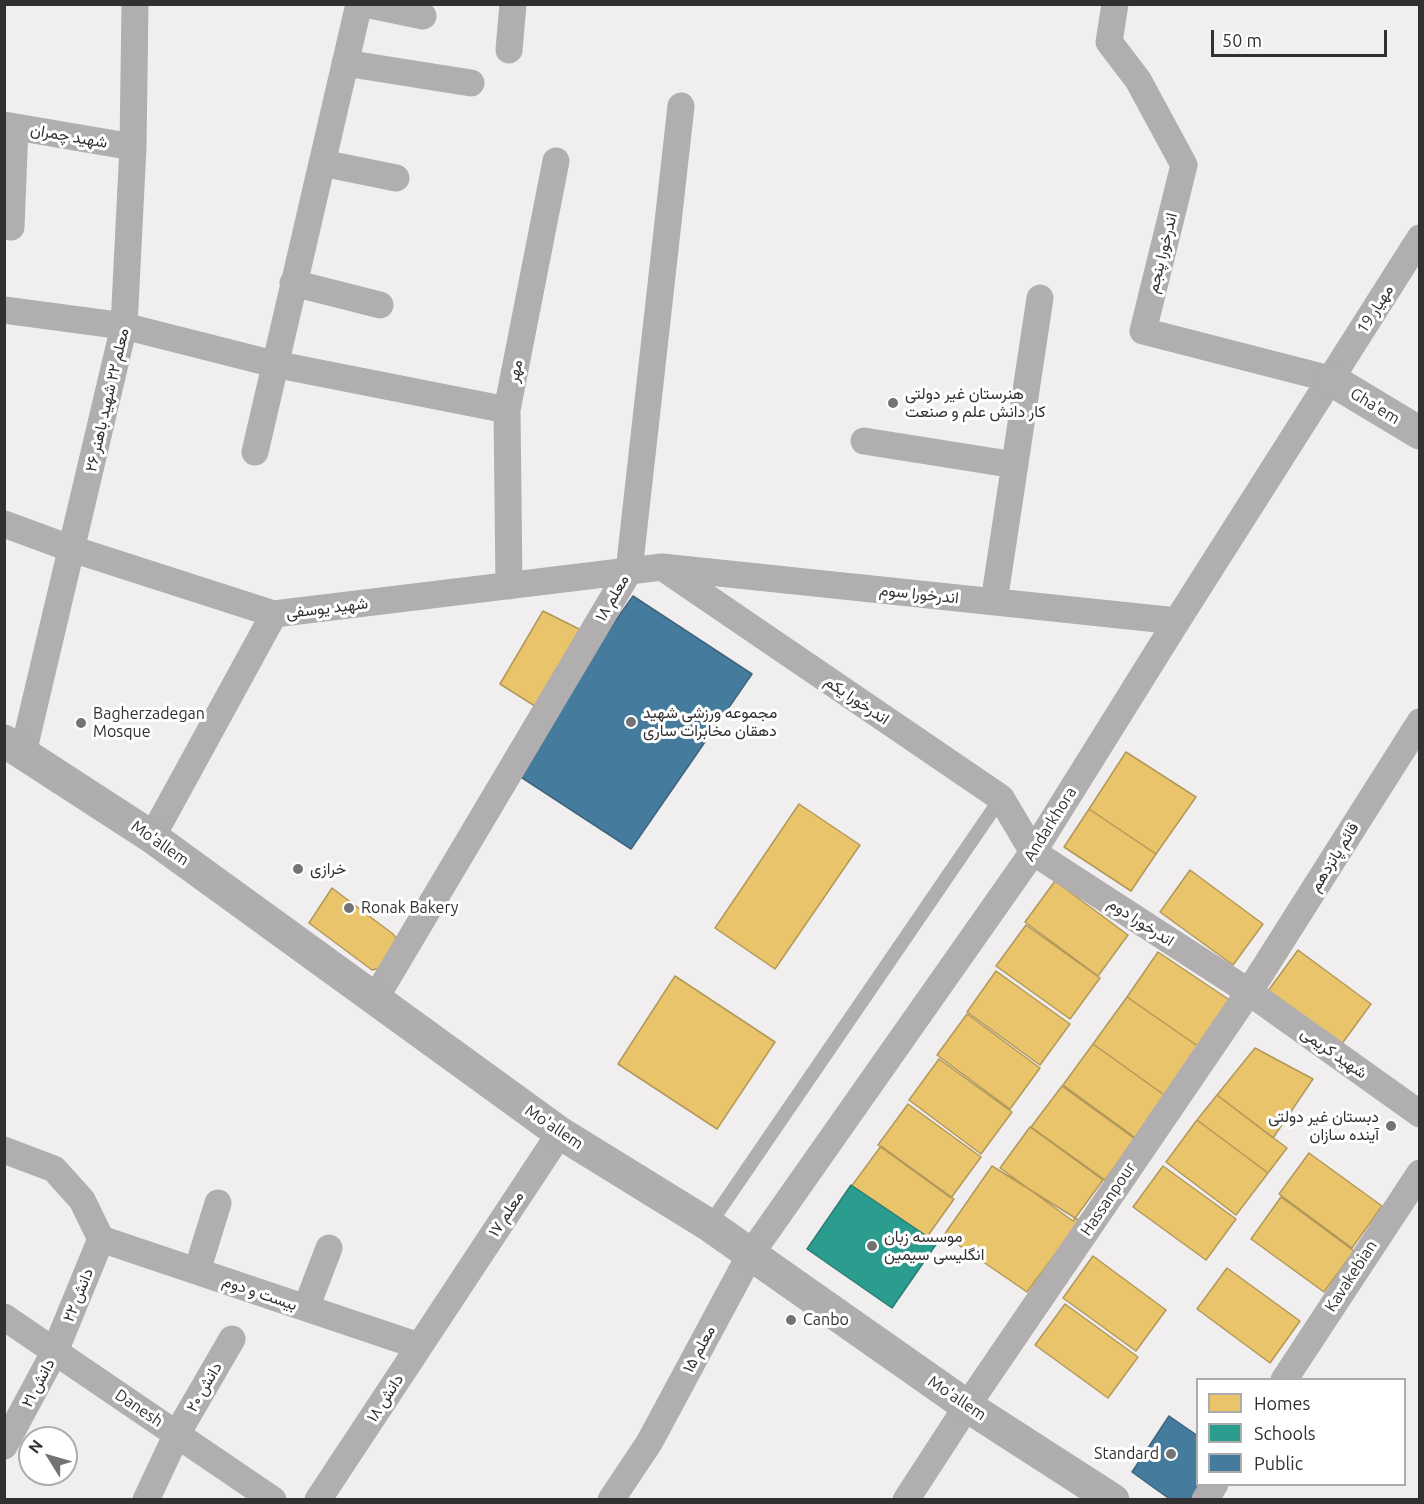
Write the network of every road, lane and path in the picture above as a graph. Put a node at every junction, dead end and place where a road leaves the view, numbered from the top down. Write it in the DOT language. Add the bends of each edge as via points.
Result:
graph roads {
  1 [pos="135,4"];
  2 [pos="359,4"];
  3 [pos="365,4"];
  4 [pos="513,4"];
  5 [pos="1115,4"];
  6 [pos="423,16"];
  7 [pos="509,50"];
  8 [pos="345,63"];
  9 [pos="471,83"];
  10 [pos="681,106"];
  11 [pos="10,126"];
  12 [pos="133,147"];
  13 [pos="556,160"];
  14 [pos="322,163"];
  15 [pos="396,178"];
  16 [pos="11,227"];
  17 [pos="1419,238"];
  18 [pos="293,283"];
  19 [pos="1040,297"];
  20 [pos="380,305"];
  21 [pos="4,310"];
  22 [pos="124,326"];
  23 [pos="274,364"];
  24 [pos="1330,379"];
  25 [pos="507,410"];
  26 [pos="1419,433"];
  27 [pos="864,441"];
  28 [pos="255,452"];
  29 [pos="1015,465"];
  30 [pos="4,524"];
  31 [pos="72,549"];
  32 [pos="662,567"];
  33 [pos="629,571"];
  34 [pos="509,586"];
  35 [pos="994,602"];
  36 [pos="274,614"];
  37 [pos="1177,621"];
  38 [pos="1419,722"];
  39 [pos="14,747"];
  40 [pos="1000,798"];
  41 [pos="152,837"];
  42 [pos="1033,852"];
  43 [pos="1249,992"];
  44 [pos="376,997"];
  45 [pos="1419,1114"];
  46 [pos="560,1133"];
  47 [pos="4,1150"];
  48 [pos="1419,1173"];
  49 [pos="218,1203"];
  50 [pos="709,1225"];
  51 [pos="101,1239"];
  52 [pos="329,1248"];
  53 [pos="750,1255"];
  54 [pos="197,1271"];
  55 [pos="453,1296"];
  56 [pos="306,1308"];
  57 [pos="4,1317"];
  58 [pos="232,1339"];
  59 [pos="419,1346"];
  60 [pos="55,1351"];
  61 [pos="1285,1378"];
  62 [pos="967,1406"];
  63 [pos="177,1434"];
  64 [pos="4,1446"];
  65 [pos="1214,1486"];
  66 [pos="146,1500"];
  67 [pos="273,1500"];
  68 [pos="318,1500"];
  69 [pos="611,1500"];
  70 [pos="906,1500"];
  71 [pos="1113,1500"];
  72 [pos="1205,1500"];
  1 -- 12 [label="street, معلم ۲۲ شهید باهنر ۲۶"];
  2 -- 8 [label="street"];
  3 -- 6 [label="street"];
  4 -- 7 [label="street"];
  5 -- 24 [label="street, اندرخورا پنجم" via="1109,42 1138,80 1184,165 1143,331"];
  8 -- 9 [label="street"];
  8 -- 14 [label="street"];
  10 -- 33 [label="street, معلم ۱۸"];
  11 -- 12 [label="street, شهید چمران"];
  11 -- 16 [label="street"];
  12 -- 22 [label="street, معلم ۲۲ شهید باهنر ۲۶"];
  13 -- 25 [label="street, مهر"];
  14 -- 15 [label="street"];
  14 -- 18 [label="street"];
  17 -- 24 [label="street, مهیار 19"];
  18 -- 20 [label="street"];
  18 -- 23 [label="street"];
  19 -- 29 [label="street"];
  21 -- 22 [label="street"];
  22 -- 23 [label="street"];
  22 -- 31 [label="street, معلم ۲۲ شهید باهنر ۲۶"];
  23 -- 25 [label="street"];
  23 -- 28 [label="street"];
  24 -- 26 [label="street, Gha'em"];
  24 -- 37 [label="street, Andarkhora"];
  25 -- 34 [label="street, مهر"];
  27 -- 29 [label="street"];
  29 -- 35 [label="street"];
  30 -- 31 [label="street, شهید یوسفی"];
  31 -- 36 [label="street, شهید یوسفی"];
  31 -- 39 [label="street, معلم ۲۲ شهید باهنر ۲۶"];
  32 -- 33 [label="street, شهید یوسفی"];
  32 -- 35 [label="street, اندرخورا سوم"];
  32 -- 40 [label="street, اندرخورا یکم"];
  33 -- 34 [label="street, شهید یوسفی"];
  33 -- 44 [label="street, معلم ۱۸"];
  34 -- 36 [label="street, شهید یوسفی"];
  35 -- 37 [label="street, اندرخورا سوم"];
  36 -- 41 [label="street"];
  37 -- 42 [label="street, Andarkhora"];
  38 -- 43 [label="street, قائم پانزدهم"];
  39 -- 41 [label="main road, Mo'allem"];
  40 -- 42 [label="street, اندرخورا یکم"];
  40 -- 50 [label="lane"];
  41 -- 44 [label="main road, Mo'allem"];
  42 -- 43 [label="street, اندرخورا دوم"];
  42 -- 53 [label="street, Andarkhora"];
  43 -- 45 [label="street, شهید کریمی"];
  43 -- 62 [label="street, Hassanpour"];
  44 -- 46 [label="main road, Mo'allem"];
  46 -- 50 [label="main road, Mo'allem"];
  46 -- 55 [label="street, معلم ١٧"];
  47 -- 51 [label="street" via="54,1169 82,1200"];
  48 -- 61 [label="street, Kavakebian"];
  49 -- 54 [label="street"];
  50 -- 53 [label="main road, Mo'allem"];
  51 -- 54 [label="street, بیست و دوم"];
  51 -- 60 [label="street, دانش ۲۲"];
  52 -- 56 [label="street"];
  53 -- 62 [label="main road, Mo'allem"];
  53 -- 69 [label="street, معلم ۱۵" via="649,1443"];
  54 -- 56 [label="street, بیست و دوم"];
  55 -- 59 [label="street, دانش ١٨"];
  56 -- 59 [label="street, بیست و دوم"];
  57 -- 60 [label="street, Danesh"];
  58 -- 63 [label="street, دانش ۲۰"];
  59 -- 68 [label="street, دانش ١٨"];
  60 -- 63 [label="street, Danesh"];
  60 -- 64 [label="street, دانش ٢١"];
  62 -- 70 [label="street, Hassanpour"];
  62 -- 71 [label="main road, Mo'allem"];
  63 -- 66 [label="street, دانش ۲۰"];
  63 -- 67 [label="street, Danesh"];
  65 -- 72 [label="street"];
}
